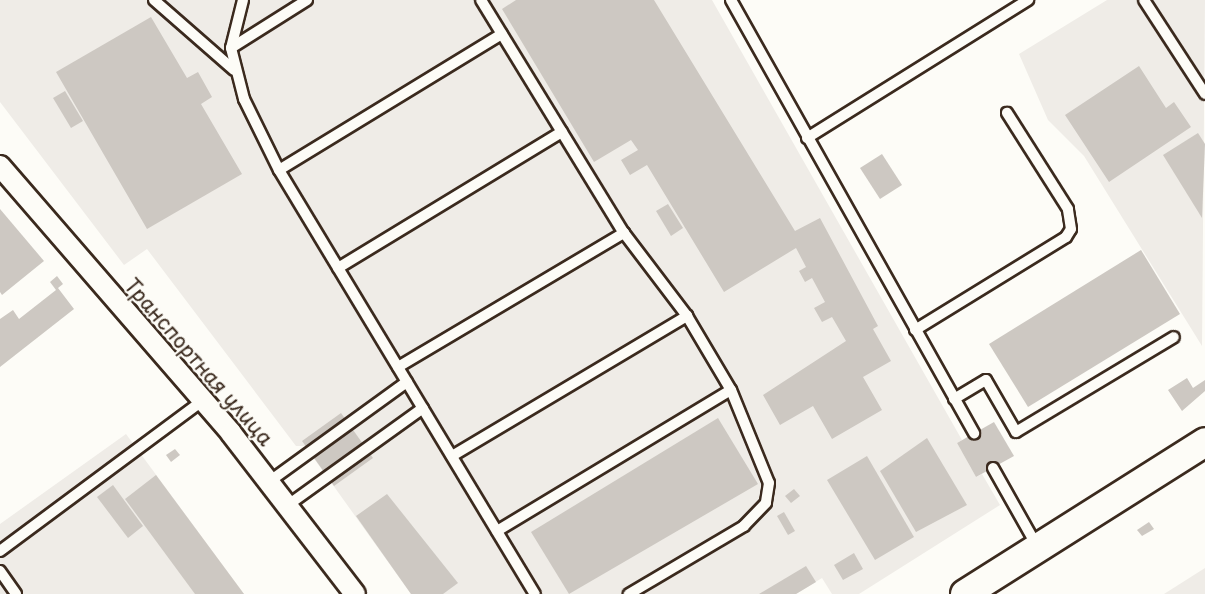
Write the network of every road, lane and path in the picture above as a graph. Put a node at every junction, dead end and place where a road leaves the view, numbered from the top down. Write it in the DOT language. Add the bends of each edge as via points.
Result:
graph roads {
  1 [pos="154,0"];
  2 [pos="243,0"];
  3 [pos="307,0"];
  4 [pos="481,0"];
  5 [pos="731,0"];
  6 [pos="1028,0"];
  7 [pos="1144,0"];
  8 [pos="502,34"];
  9 [pos="231,48"];
  10 [pos="234,70"];
  11 [pos="1205,94"];
  12 [pos="1007,113"];
  13 [pos="562,132"];
  14 [pos="807,138"];
  15 [pos="0,166"];
  16 [pos="279,170"];
  17 [pos="624,233"];
  18 [pos="338,268"];
  19 [pos="687,316"];
  20 [pos="915,330"];
  21 [pos="1174,337"];
  22 [pos="398,367"];
  23 [pos="407,382"];
  24 [pos="731,390"];
  25 [pos="954,399"];
  26 [pos="203,400"];
  27 [pos="423,408"];
  28 [pos="974,433"];
  29 [pos="1205,442"];
  30 [pos="452,456"];
  31 [pos="993,468"];
  32 [pos="270,481"];
  33 [pos="288,505"];
  34 [pos="497,531"];
  35 [pos="1038,548"];
  36 [pos="0,551"];
  37 [pos="0,571"];
  38 [pos="16,594"];
  39 [pos="355,594"];
  40 [pos="535,594"];
  41 [pos="629,594"];
  42 [pos="965,594"];
  1 -- 10 [label="lane"];
  2 -- 9 [label="lane"];
  3 -- 9 [label="lane"];
  4 -- 8 [label="lane"];
  5 -- 14 [label="lane"];
  6 -- 14 [label="lane"];
  7 -- 11 [label="lane"];
  8 -- 13 [label="lane"];
  8 -- 16 [label="lane"];
  9 -- 10 [label="lane"];
  10 -- 16 [label="lane"];
  12 -- 20 [label="lane" via="1068,209 1071,229 1066,237"];
  13 -- 17 [label="lane"];
  13 -- 18 [label="lane"];
  14 -- 20 [label="lane"];
  15 -- 26 [label="street, Транспортная улица"];
  16 -- 18 [label="lane"];
  17 -- 19 [label="lane"];
  17 -- 22 [label="lane"];
  18 -- 22 [label="lane"];
  19 -- 24 [label="lane"];
  19 -- 30 [label="lane"];
  20 -- 25 [label="lane"];
  21 -- 25 [label="lane" via="1016,432 986,380"];
  22 -- 23 [label="lane"];
  23 -- 27 [label="lane"];
  23 -- 32 [label="lane"];
  24 -- 34 [label="lane"];
  24 -- 41 [label="lane" via="769,483 765,503 744,526"];
  25 -- 28 [label="lane"];
  26 -- 32 [label="street, Транспортная улица"];
  26 -- 36 [label="lane"];
  27 -- 30 [label="lane"];
  27 -- 33 [label="lane"];
  29 -- 35 [label="main road"];
  30 -- 34 [label="lane"];
  31 -- 35 [label="lane"];
  32 -- 33 [label="street, Транспортная улица"];
  33 -- 39 [label="street, Транспортная улица"];
  34 -- 40 [label="lane"];
  35 -- 42 [label="main road"];
  37 -- 38 [label="lane"];
}
